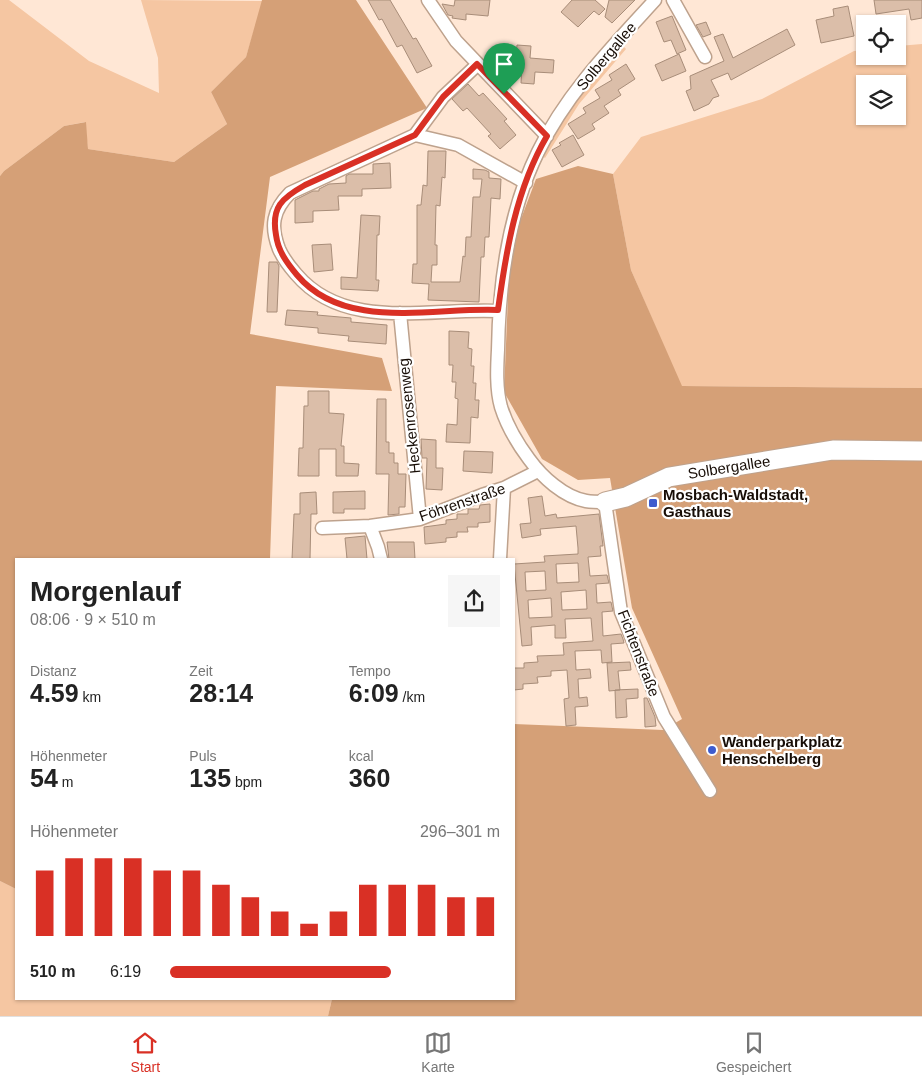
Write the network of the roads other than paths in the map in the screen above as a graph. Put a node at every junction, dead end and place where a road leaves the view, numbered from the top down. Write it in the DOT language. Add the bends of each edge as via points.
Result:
graph roads {
  1 [pos="428,0"];
  2 [pos="655,0"];
  3 [pos="673,0"];
  4 [pos="705,56"];
  5 [pos="477,64"];
  6 [pos="415,135"];
  7 [pos="547,136"];
  8 [pos="526,183"];
  9 [pos="498,310"];
  10 [pos="400,312"];
  11 [pos="922,451"];
  12 [pos="538,471"];
  13 [pos="504,488"];
  14 [pos="605,502"];
  15 [pos="420,519"];
  16 [pos="370,526"];
  17 [pos="322,528"];
  18 [pos="381,558"];
  19 [pos="500,558"];
  20 [pos="710,791"];
  1 -- 5 [label="street" via="456,41"];
  2 -- 7 [label="street, Solbergallee" via="586,75"];
  3 -- 4 [label="street"];
  5 -- 6 [label="street" via="443,97"];
  5 -- 7 [label="street"];
  6 -- 8 [label="street" via="458,145"];
  6 -- 10 [label="street" via="290,193 278,206 274,220 278,248 285,261 322,297 350,309"];
  7 -- 8 [label="street, Solbergallee" via="537,152"];
  8 -- 9 [label="street, Solbergallee" via="504,262"];
  9 -- 10 [label="street"];
  9 -- 12 [label="street, Solbergallee" via="500,404 509,428"];
  10 -- 15 [label="street, Heckenrosenweg"];
  11 -- 14 [label="street, Solbergallee" via="833,450 669,477 626,497"];
  12 -- 13 [label="street, Föhrenstraße"];
  12 -- 14 [label="street, Solbergallee" via="563,492 585,501"];
  13 -- 15 [label="street, Föhrenstraße"];
  13 -- 19 [label="street"];
  14 -- 20 [label="street, Fichtenstraße" via="621,612 664,717"];
  15 -- 16 [label="street, Föhrenstraße"];
  16 -- 17 [label="street, Föhrenstraße"];
  16 -- 18 [label="street"];
}
